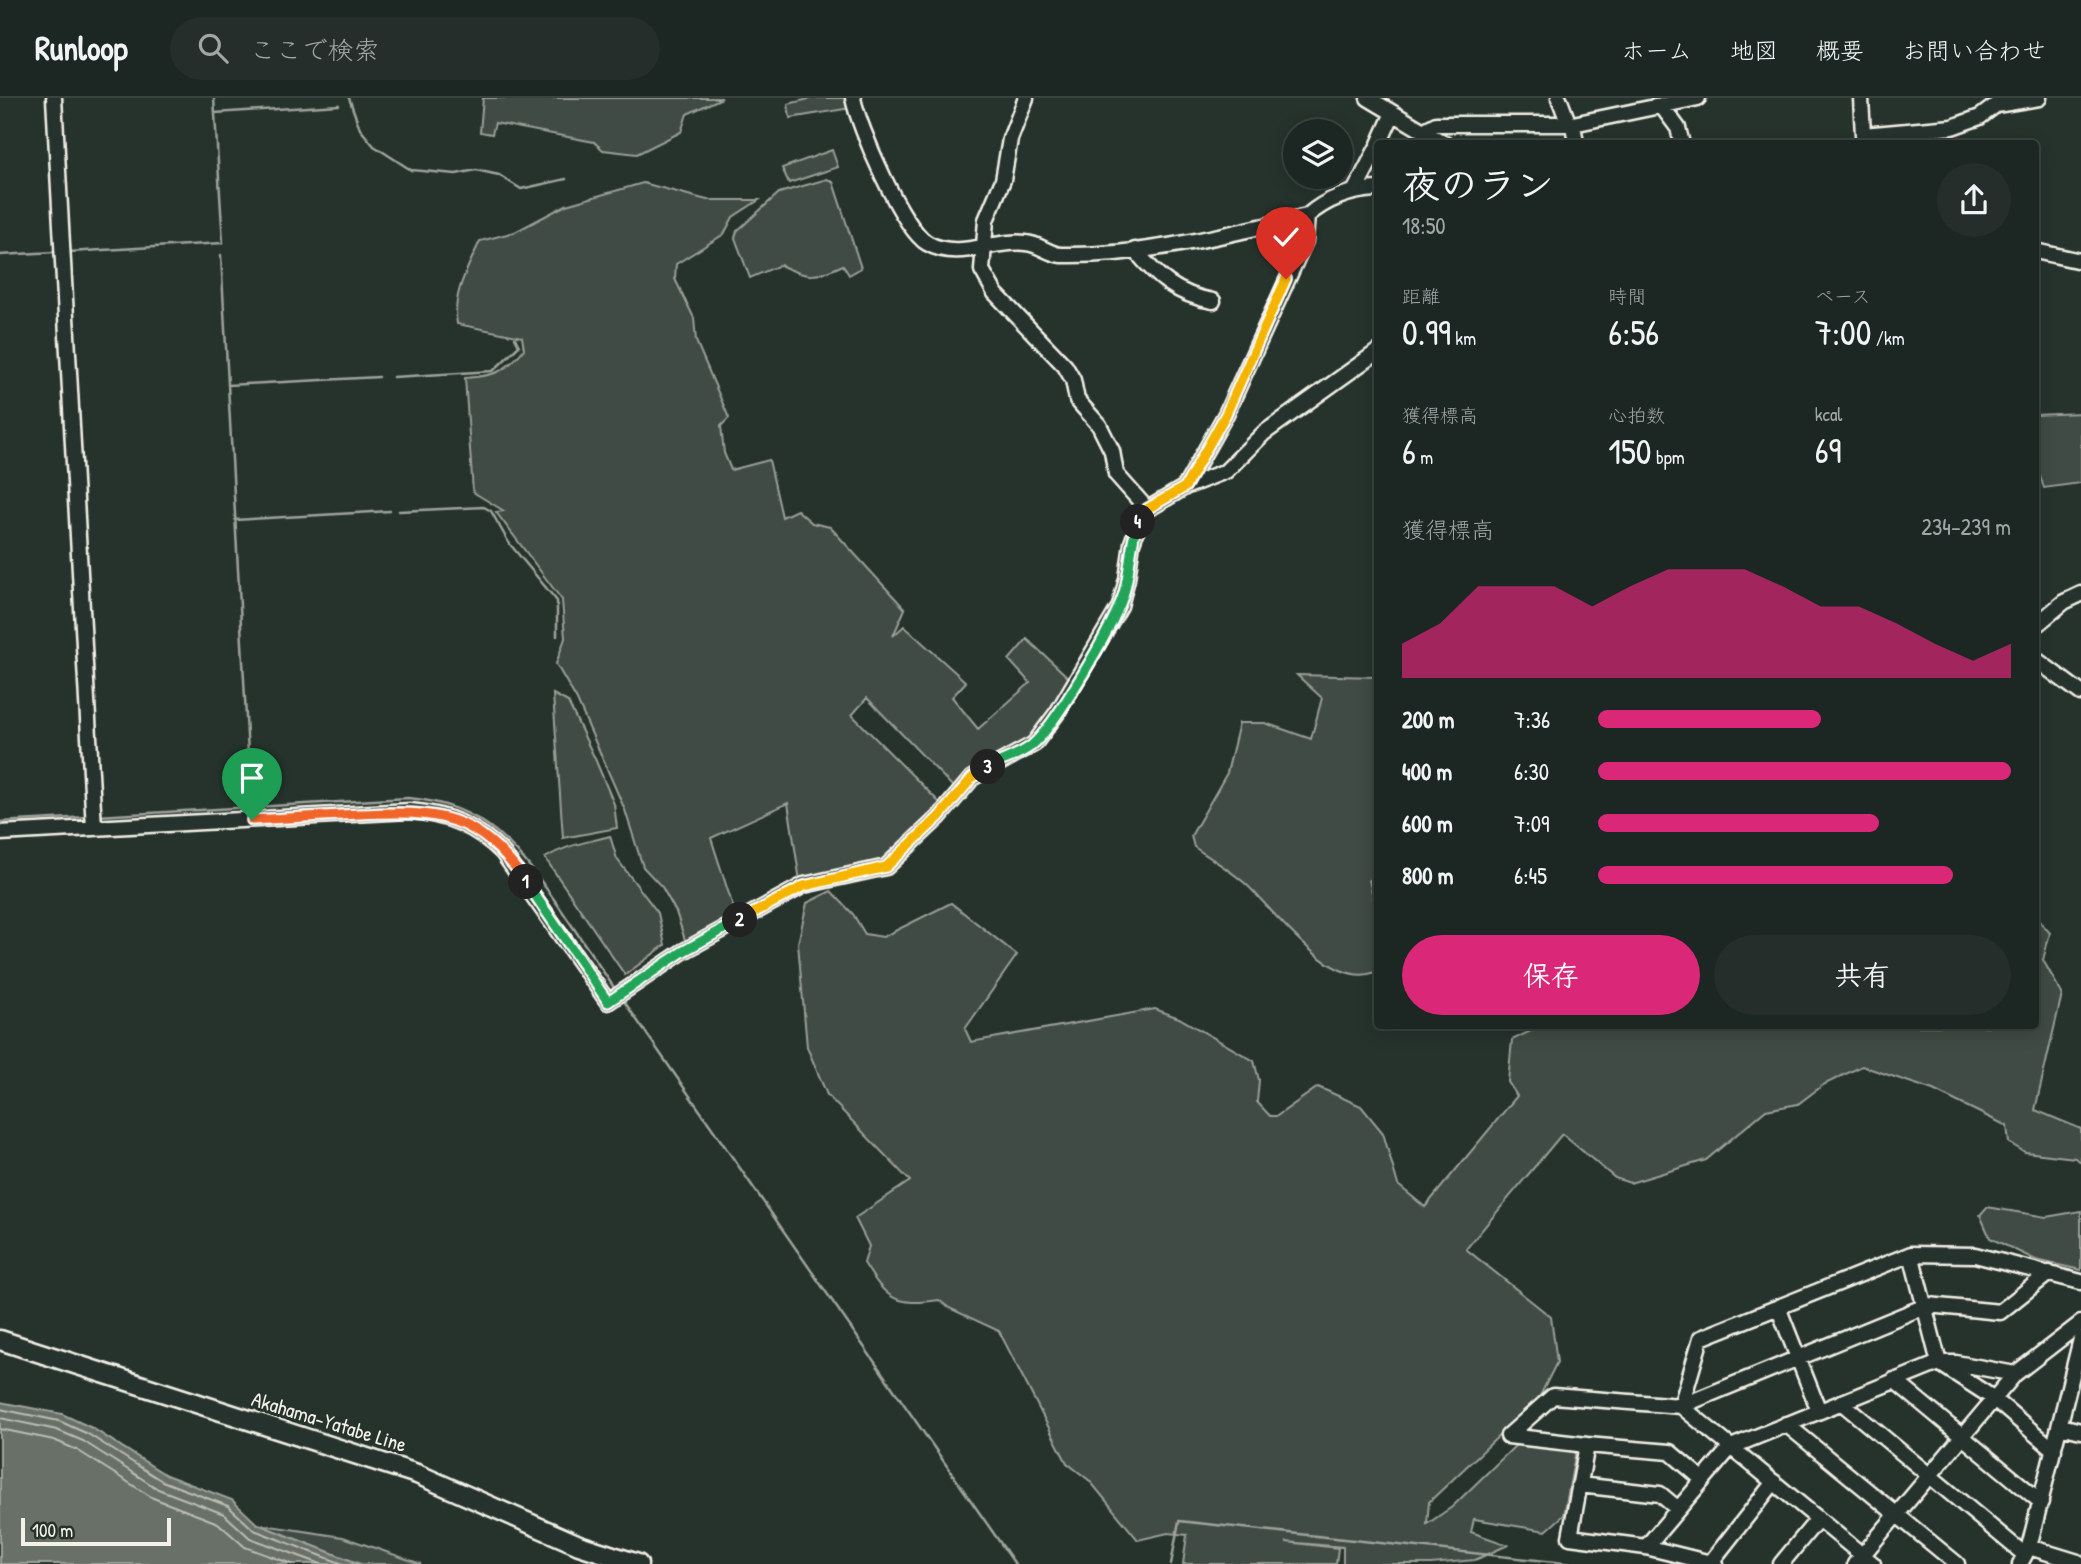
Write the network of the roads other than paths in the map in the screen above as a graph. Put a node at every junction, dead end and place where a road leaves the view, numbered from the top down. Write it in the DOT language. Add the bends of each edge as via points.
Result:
graph roads {
  1 [pos="54,98"];
  2 [pos="853,98"];
  3 [pos="1026,98"];
  4 [pos="1368,98"];
  5 [pos="1559,98"];
  6 [pos="1698,98"];
  7 [pos="1861,98"];
  8 [pos="2039,98"];
  9 [pos="1661,105"];
  10 [pos="1393,113"];
  11 [pos="1570,123"];
  12 [pos="1423,131"];
  13 [pos="1381,140"];
  14 [pos="1438,140"];
  15 [pos="1575,140"];
  16 [pos="1681,140"];
  17 [pos="1374,154"];
  18 [pos="1374,189"];
  19 [pos="1355,190"];
  20 [pos="1307,216"];
  21 [pos="981,249"];
  22 [pos="1135,250"];
  23 [pos="2039,252"];
  24 [pos="2081,261"];
  25 [pos="1213,301"];
  26 [pos="1374,354"];
  27 [pos="1185,487"];
  28 [pos="1147,509"];
  29 [pos="2081,594"];
  30 [pos="2039,623"];
  31 [pos="2039,662"];
  32 [pos="2081,693"];
  33 [pos="93,820"];
  34 [pos="0,833"];
  35 [pos="1911,1254"];
  36 [pos="2049,1273"];
  37 [pos="2081,1282"];
  38 [pos="1778,1307"];
  39 [pos="1924,1307"];
  40 [pos="2081,1323"];
  41 [pos="2081,1339"];
  42 [pos="0,1340"];
  43 [pos="1798,1356"];
  44 [pos="1939,1363"];
  45 [pos="2015,1374"];
  46 [pos="1894,1380"];
  47 [pos="1993,1398"];
  48 [pos="1841,1402"];
  49 [pos="1681,1406"];
  50 [pos="1819,1410"];
  51 [pos="1786,1424"];
  52 [pos="2061,1426"];
  53 [pos="2081,1431"];
  54 [pos="1961,1437"];
  55 [pos="1587,1445"];
  56 [pos="1731,1447"];
  57 [pos="2054,1450"];
  58 [pos="1929,1476"];
  59 [pos="1702,1479"];
  60 [pos="1774,1482"];
  61 [pos="1579,1485"];
  62 [pos="2041,1502"];
  63 [pos="1678,1509"];
  64 [pos="1896,1515"];
  65 [pos="1818,1519"];
  66 [pos="1646,1547"];
  67 [pos="2025,1555"];
  68 [pos="2079,1559"];
  69 [pos="1863,1561"];
  70 [pos="1713,1563"];
  71 [pos="638,1564"];
  72 [pos="1782,1564"];
  73 [pos="1957,1564"];
  1 -- 33 [label="street"];
  2 -- 21 [label="street" via="863,132 915,233 933,246"];
  3 -- 21 [label="street" via="1010,139 1003,180 985,220"];
  4 -- 10 [label="street"];
  5 -- 11 [label="street"];
  6 -- 9 [label="street"];
  7 -- 8 [label="street" via="1863,135 1952,127 1980,117 1996,105"];
  9 -- 11 [label="street"];
  9 -- 16 [label="street"];
  10 -- 12 [label="street"];
  10 -- 13 [label="street"];
  11 -- 12 [label="street" via="1436,124"];
  11 -- 15 [label="street"];
  12 -- 14 [label="street"];
  17 -- 19 [label="street"];
  18 -- 19 [label="street"];
  19 -- 20 [label="street"];
  20 -- 22 [label="street"];
  20 -- 27 [label="street" via="1304,241 1226,414"];
  21 -- 22 [label="street" via="1027,243 1058,255"];
  21 -- 28 [label="street" via="985,281 1065,366 1077,400 1099,425 1112,451 1116,474"];
  22 -- 25 [label="street" via="1154,274 1175,289"];
  23 -- 24 [label="street"];
  26 -- 27 [label="street" via="1264,433 1226,471"];
  27 -- 28 [label="street"];
  28 -- 33 [label="street" via="1134,535 1120,606 1034,744 972,778 886,867 804,886 682,952 608,1002 503,853 483,834 440,815 410,811"];
  29 -- 30 [label="street"];
  31 -- 32 [label="street"];
  33 -- 34 [label="street"];
  35 -- 36 [label="street" via="1975,1255"];
  35 -- 38 [label="street"];
  35 -- 39 [label="street"];
  36 -- 37 [label="street"];
  36 -- 39 [label="street" via="2000,1312"];
  38 -- 43 [label="street"];
  38 -- 49 [label="street" via="1700,1338"];
  39 -- 43 [label="street"];
  39 -- 44 [label="street"];
  40 -- 45 [label="street"];
  41 -- 52 [label="street"];
  42 -- 71 [label="main road, Akahama-Yatabe Line" via="417,1474 579,1545"];
  43 -- 49 [label="street"];
  43 -- 50 [label="street"];
  44 -- 45 [label="street"];
  44 -- 46 [label="street"];
  44 -- 47 [label="street"];
  45 -- 47 [label="street"];
  46 -- 48 [label="street"];
  46 -- 54 [label="street"];
  47 -- 54 [label="street"];
  47 -- 57 [label="street"];
  48 -- 50 [label="street"];
  48 -- 58 [label="street"];
  49 -- 55 [label="street" via="1553,1396 1508,1436"];
  49 -- 56 [label="street"];
  50 -- 51 [label="street"];
  51 -- 56 [label="street"];
  51 -- 64 [label="street"];
  52 -- 53 [label="street"];
  52 -- 57 [label="street"];
  54 -- 58 [label="street"];
  54 -- 62 [label="street"];
  55 -- 59 [label="street" via="1670,1452"];
  55 -- 61 [label="street"];
  56 -- 59 [label="street"];
  56 -- 60 [label="street"];
  57 -- 62 [label="street"];
  58 -- 64 [label="street"];
  58 -- 67 [label="street"];
  59 -- 63 [label="street"];
  60 -- 65 [label="street"];
  60 -- 70 [label="street"];
  61 -- 63 [label="street" via="1660,1494"];
  61 -- 66 [label="street" via="1570,1537"];
  62 -- 67 [label="street"];
  63 -- 66 [label="street"];
  64 -- 69 [label="street"];
  64 -- 73 [label="street"];
  65 -- 69 [label="street"];
  65 -- 72 [label="street"];
  66 -- 70 [label="street"];
  67 -- 68 [label="street"];
}
